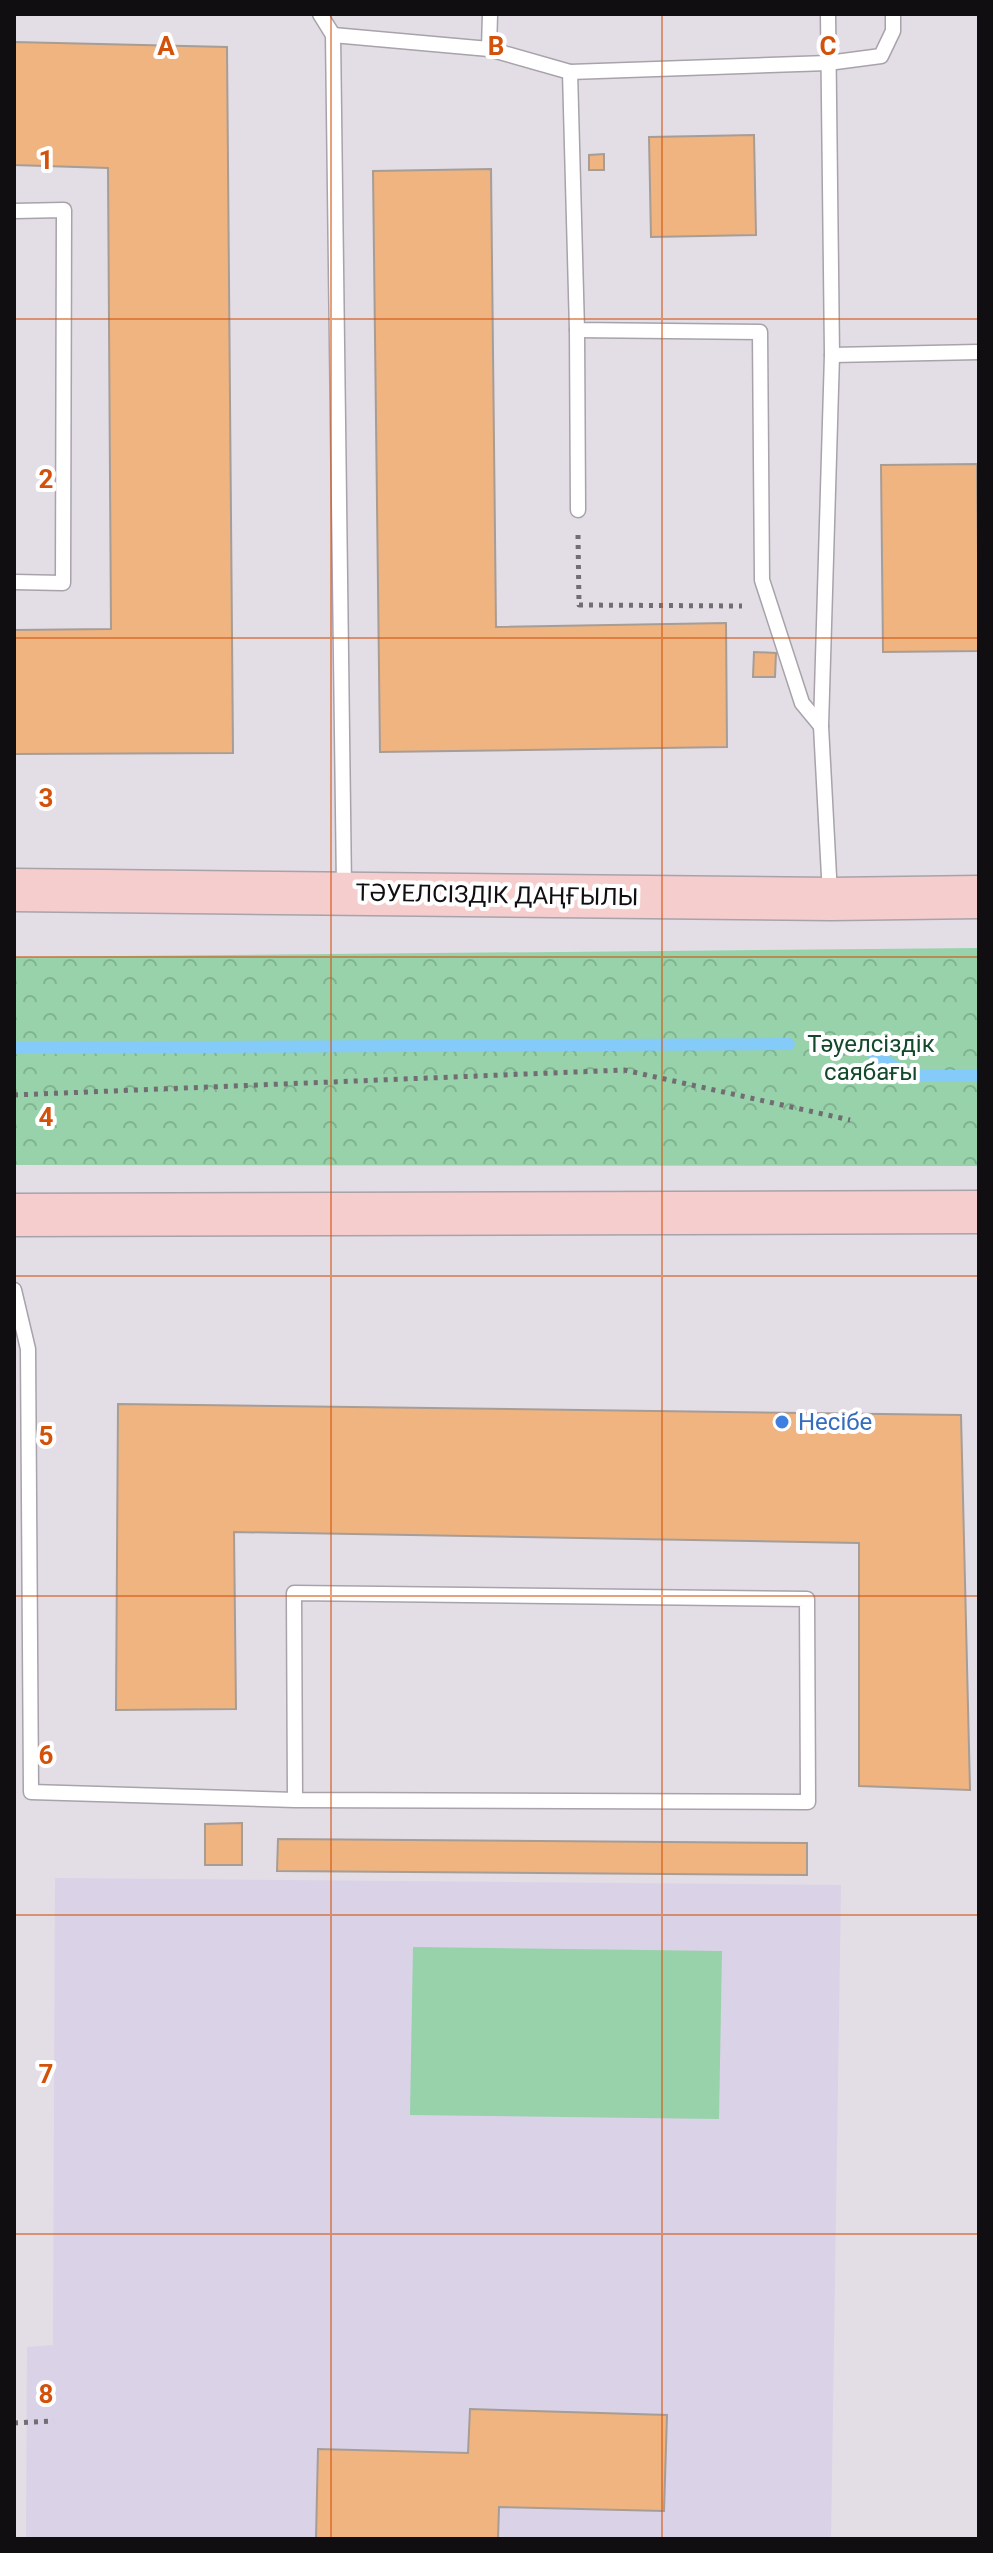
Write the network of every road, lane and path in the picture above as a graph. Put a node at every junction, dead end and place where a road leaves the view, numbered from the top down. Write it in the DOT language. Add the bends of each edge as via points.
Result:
graph roads {
  1 [pos="320,14"];
  2 [pos="490,14"];
  3 [pos="828,14"];
  4 [pos="893,14"];
  5 [pos="333,35"];
  6 [pos="489,49"];
  7 [pos="828,63"];
  8 [pos="570,72"];
  9 [pos="14,211"];
  10 [pos="577,330"];
  11 [pos="979,352"];
  12 [pos="832,355"];
  13 [pos="578,510"];
  14 [pos="14,582"];
  15 [pos="769,606"];
  16 [pos="821,726"];
  17 [pos="14,890"];
  18 [pos="344,893"];
  19 [pos="979,897"];
  20 [pos="831,899"];
  21 [pos="14,1095"];
  22 [pos="850,1120"];
  23 [pos="979,1212"];
  24 [pos="14,1215"];
  25 [pos="14,1290"];
  26 [pos="21,1349"];
  27 [pos="295,1800"];
  28 [pos="54,2421"];
  29 [pos="14,2423"];
  1 -- 5 [label="lane"];
  2 -- 6 [label="lane"];
  3 -- 7 [label="lane"];
  4 -- 7 [label="lane" via="893,31 881,56"];
  5 -- 6 [label="lane"];
  5 -- 18 [label="lane"];
  6 -- 8 [label="lane"];
  7 -- 8 [label="lane"];
  7 -- 12 [label="lane"];
  8 -- 10 [label="lane"];
  9 -- 14 [label="lane" via="64,210 63,583"];
  10 -- 13 [label="lane"];
  10 -- 15 [label="lane" via="760,332 762,580"];
  11 -- 12 [label="lane"];
  12 -- 16 [label="lane"];
  13 -- 15 [label="path" via="579,605"];
  15 -- 16 [label="lane" via="802,703"];
  16 -- 20 [label="lane"];
  17 -- 18 [label="street, ТӘУЕЛСІЗДІК ДАҢҒЫЛЫ"];
  18 -- 20 [label="street, ТӘУЕЛСІЗДІК ДАҢҒЫЛЫ"];
  19 -- 20 [label="street, ТӘУЕЛСІЗДІК ДАҢҒЫЛЫ"];
  21 -- 22 [label="path" via="624,1070"];
  23 -- 24 [label="street"];
  25 -- 26 [label="lane"];
  26 -- 27 [label="lane" via="31,1792"];
  27 -- 27 [label="lane" via="808,1802 807,1599 294,1593"];
  28 -- 29 [label="path"];
}
